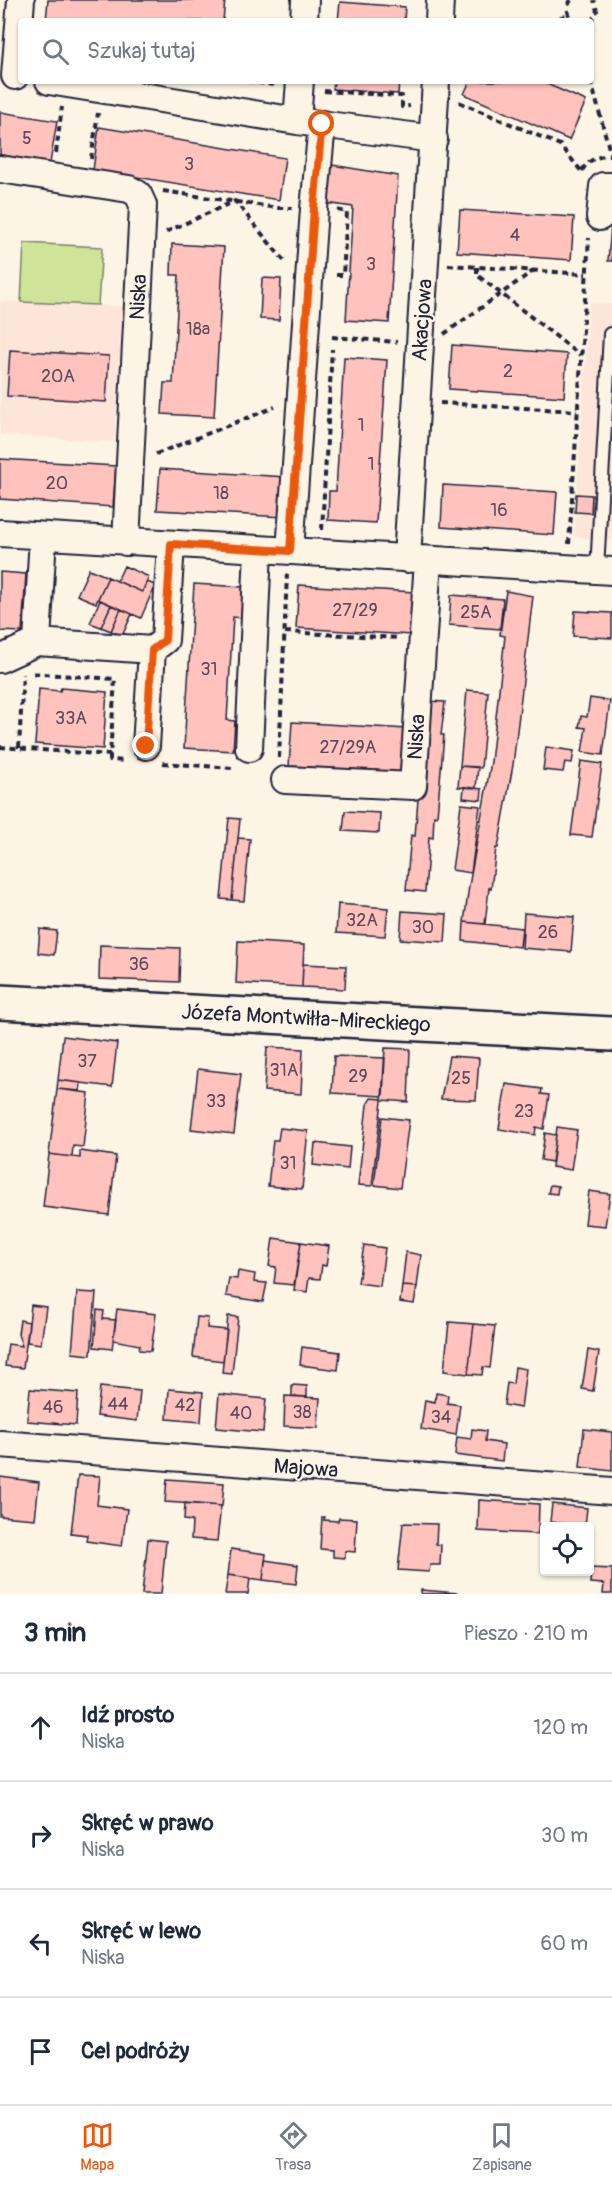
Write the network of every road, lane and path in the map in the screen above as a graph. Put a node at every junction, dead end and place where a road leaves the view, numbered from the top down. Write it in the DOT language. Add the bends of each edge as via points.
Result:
graph roads {
  1 [pos="21,0"];
  2 [pos="305,0"];
  3 [pos="440,0"];
  4 [pos="569,0"];
  5 [pos="594,0"];
  6 [pos="568,15"];
  7 [pos="19,18"];
  8 [pos="304,18"];
  9 [pos="439,18"];
  10 [pos="559,18"];
  11 [pos="570,18"];
  12 [pos="593,18"];
  13 [pos="18,25"];
  14 [pos="12,75"];
  15 [pos="436,84"];
  16 [pos="592,84"];
  17 [pos="299,85"];
  18 [pos="56,89"];
  19 [pos="457,102"];
  20 [pos="417,103"];
  21 [pos="100,104"];
  22 [pos="297,121"];
  23 [pos="322,124"];
  24 [pos="434,140"];
  25 [pos="612,156"];
  26 [pos="54,164"];
  27 [pos="0,169"];
  28 [pos="89,170"];
  29 [pos="581,171"];
  30 [pos="585,177"];
  31 [pos="612,186"];
  32 [pos="162,197"];
  33 [pos="235,201"];
  34 [pos="314,208"];
  35 [pos="595,222"];
  36 [pos="160,235"];
  37 [pos="439,264"];
  38 [pos="477,267"];
  39 [pos="533,270"];
  40 [pos="309,273"];
  41 [pos="336,274"];
  42 [pos="586,274"];
  43 [pos="501,294"];
  44 [pos="444,334"];
  45 [pos="612,334"];
  46 [pos="332,337"];
  47 [pos="406,343"];
  48 [pos="581,355"];
  49 [pos="301,397"];
  50 [pos="430,403"];
  51 [pos="577,411"];
  52 [pos="149,456"];
  53 [pos="0,533"];
  54 [pos="43,536"];
  55 [pos="126,542"];
  56 [pos="171,544"];
  57 [pos="258,550"];
  58 [pos="569,551"];
  59 [pos="289,558"];
  60 [pos="417,559"];
  61 [pos="604,571"];
  62 [pos="285,632"];
  63 [pos="404,638"];
  64 [pos="37,642"];
  65 [pos="152,650"];
  66 [pos="0,659"];
  67 [pos="0,747"];
  68 [pos="19,748"];
  69 [pos="110,755"];
  70 [pos="145,756"];
  71 [pos="243,758"];
  72 [pos="282,775"];
  73 [pos="0,1002"];
  74 [pos="612,1034"];
  75 [pos="0,1444"];
  76 [pos="612,1491"];
  1 -- 7 [label="street"];
  2 -- 8 [label="street"];
  3 -- 9 [label="street"];
  4 -- 6 [label="path"];
  5 -- 12 [label="path" via="597,11"];
  6 -- 10 [label="path"];
  6 -- 11 [label="path"];
  13 -- 14 [label="street"];
  15 -- 24 [label="street, Akacjowa"];
  16 -- 25 [label="path"];
  17 -- 20 [label="path" via="402,96 402,106"];
  17 -- 22 [label="street"];
  18 -- 22 [label="street"];
  18 -- 26 [label="path"];
  19 -- 29 [label="path" via="560,145"];
  21 -- 28 [label="path"];
  22 -- 23 [label="street"];
  23 -- 24 [label="street"];
  23 -- 34 [label="street"];
  24 -- 60 [label="street, Akacjowa"];
  25 -- 29 [label="path" via="600,155"];
  27 -- 55 [label="street, Niska" via="129,189 138,194 143,205"];
  29 -- 30 [label="path"];
  31 -- 35 [label="street" via="603,186"];
  32 -- 33 [label="path" via="159,190"];
  33 -- 34 [label="path" via="278,208"];
  33 -- 36 [label="path"];
  33 -- 40 [label="path" via="293,272"];
  34 -- 40 [label="street"];
  35 -- 42 [label="path"];
  37 -- 38 [label="path"];
  38 -- 39 [label="path"];
  38 -- 43 [label="path" via="477,275"];
  39 -- 42 [label="path"];
  39 -- 43 [label="path"];
  40 -- 41 [label="path"];
  40 -- 49 [label="street"];
  42 -- 48 [label="path"];
  43 -- 44 [label="path"];
  43 -- 48 [label="path"];
  45 -- 61 [label="lane"];
  46 -- 47 [label="path"];
  48 -- 51 [label="path"];
  49 -- 52 [label="path"];
  49 -- 59 [label="street"];
  50 -- 51 [label="path"];
  51 -- 58 [label="path"];
  53 -- 54 [label="street"];
  54 -- 55 [label="street"];
  54 -- 64 [label="street"];
  55 -- 56 [label="street"];
  56 -- 57 [label="street"];
  56 -- 65 [label="street" via="165,640"];
  57 -- 59 [label="street"];
  57 -- 71 [label="street"];
  59 -- 60 [label="street"];
  59 -- 62 [label="path"];
  60 -- 61 [label="street"];
  60 -- 72 [label="street, Niska" via="413,786"];
  62 -- 63 [label="path"];
  62 -- 72 [label="path"];
  64 -- 65 [label="street"];
  64 -- 66 [label="street"];
  65 -- 70 [label="street"];
  67 -- 68 [label="path"];
  68 -- 69 [label="path"];
  68 -- 69 [label="path" via="23,673 104,678 116,679"];
  69 -- 70 [label="path" via="110,760"];
  70 -- 71 [label="path"];
  73 -- 74 [label="main road, Józefa Montwiłła-Mireckiego"];
  75 -- 76 [label="street, Majowa"];
}
